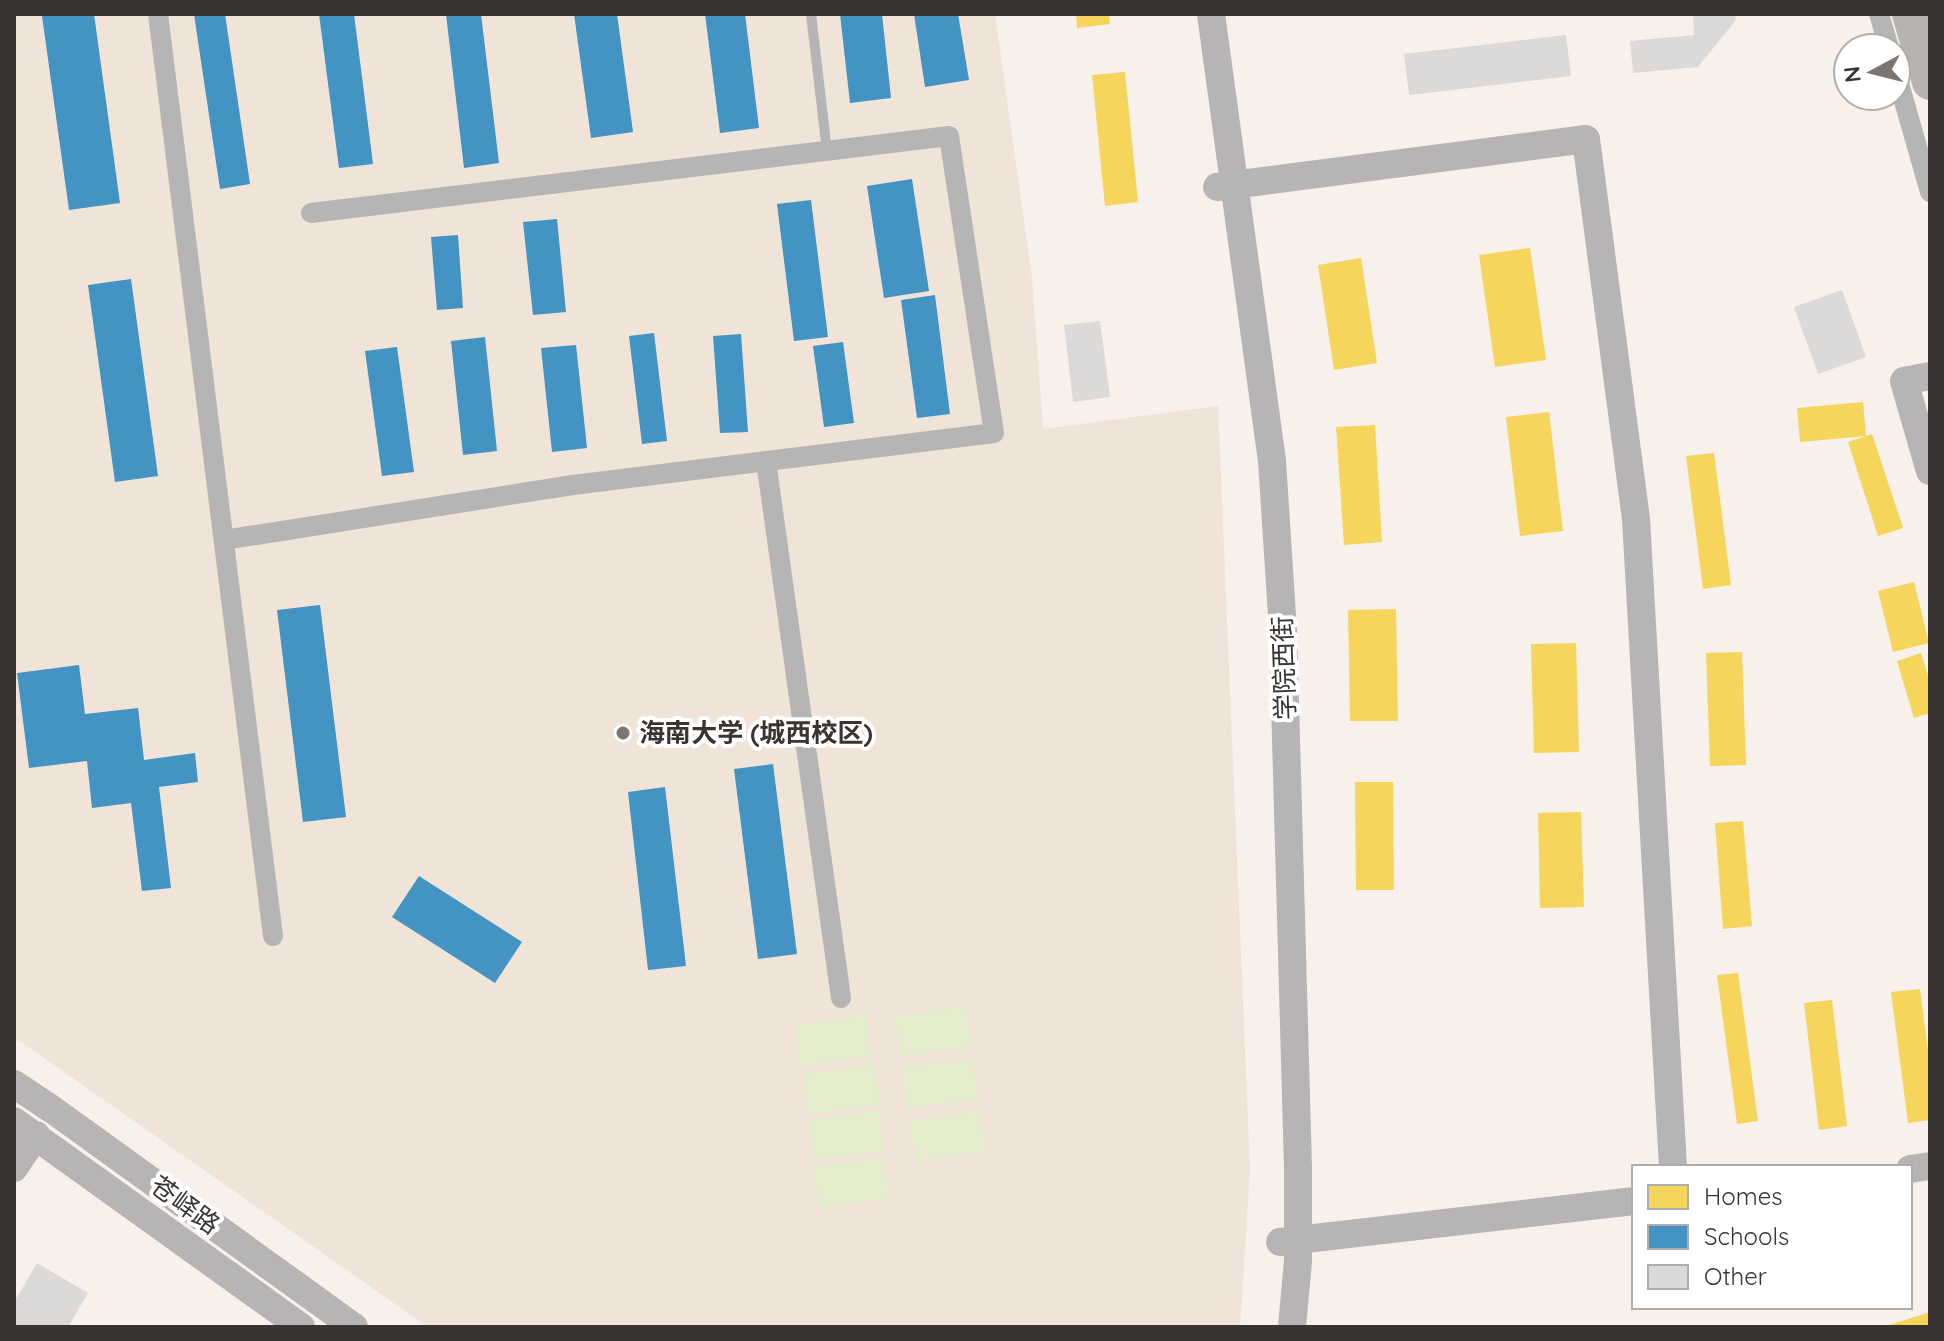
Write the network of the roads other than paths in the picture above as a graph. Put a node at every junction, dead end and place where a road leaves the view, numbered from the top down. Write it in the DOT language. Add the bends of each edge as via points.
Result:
graph roads {
  1 [pos="158,14"];
  2 [pos="811,14"];
  3 [pos="1193,14"];
  4 [pos="1211,14"];
  5 [pos="1910,14"];
  6 [pos="1930,82"];
  7 [pos="1907,112"];
  8 [pos="827,151"];
  9 [pos="1226,186"];
  10 [pos="1930,192"];
  11 [pos="311,213"];
  12 [pos="1930,376"];
  13 [pos="766,461"];
  14 [pos="1930,471"];
  15 [pos="224,540"];
  16 [pos="273,936"];
  17 [pos="841,998"];
  18 [pos="14,1084"];
  19 [pos="25,1128"];
  20 [pos="1673,1165"];
  21 [pos="14,1168"];
  22 [pos="1632,1201"];
  23 [pos="1289,1241"];
  24 [pos="301,1327"];
  25 [pos="354,1327"];
  26 [pos="1274,1327"];
  27 [pos="1292,1327"];
  1 -- 15 [label="street"];
  2 -- 8 [label="lane"];
  3 -- 9 [label="main road, 学院西街"];
  4 -- 9 [label="main road, 学院西街"];
  5 -- 6 [label="highway"];
  7 -- 10 [label="street"];
  8 -- 11 [label="street"];
  8 -- 13 [label="street" via="949,136 994,433"];
  9 -- 20 [label="main road" via="1586,139 1636,519"];
  9 -- 23 [label="main road, 学院西街" via="1272,461 1281,600 1298,1168"];
  12 -- 14 [label="main road" via="1904,381"];
  13 -- 15 [label="street" via="573,485"];
  13 -- 17 [label="street"];
  15 -- 16 [label="street"];
  18 -- 25 [label="main road, 苍峄路"];
  19 -- 21 [label="main road"];
  19 -- 24 [label="main road, 苍峄路"];
  22 -- 23 [label="main road"];
  23 -- 26 [label="main road, 学院西街"];
  23 -- 27 [label="main road, 学院西街" via="1298,1261"];
}
